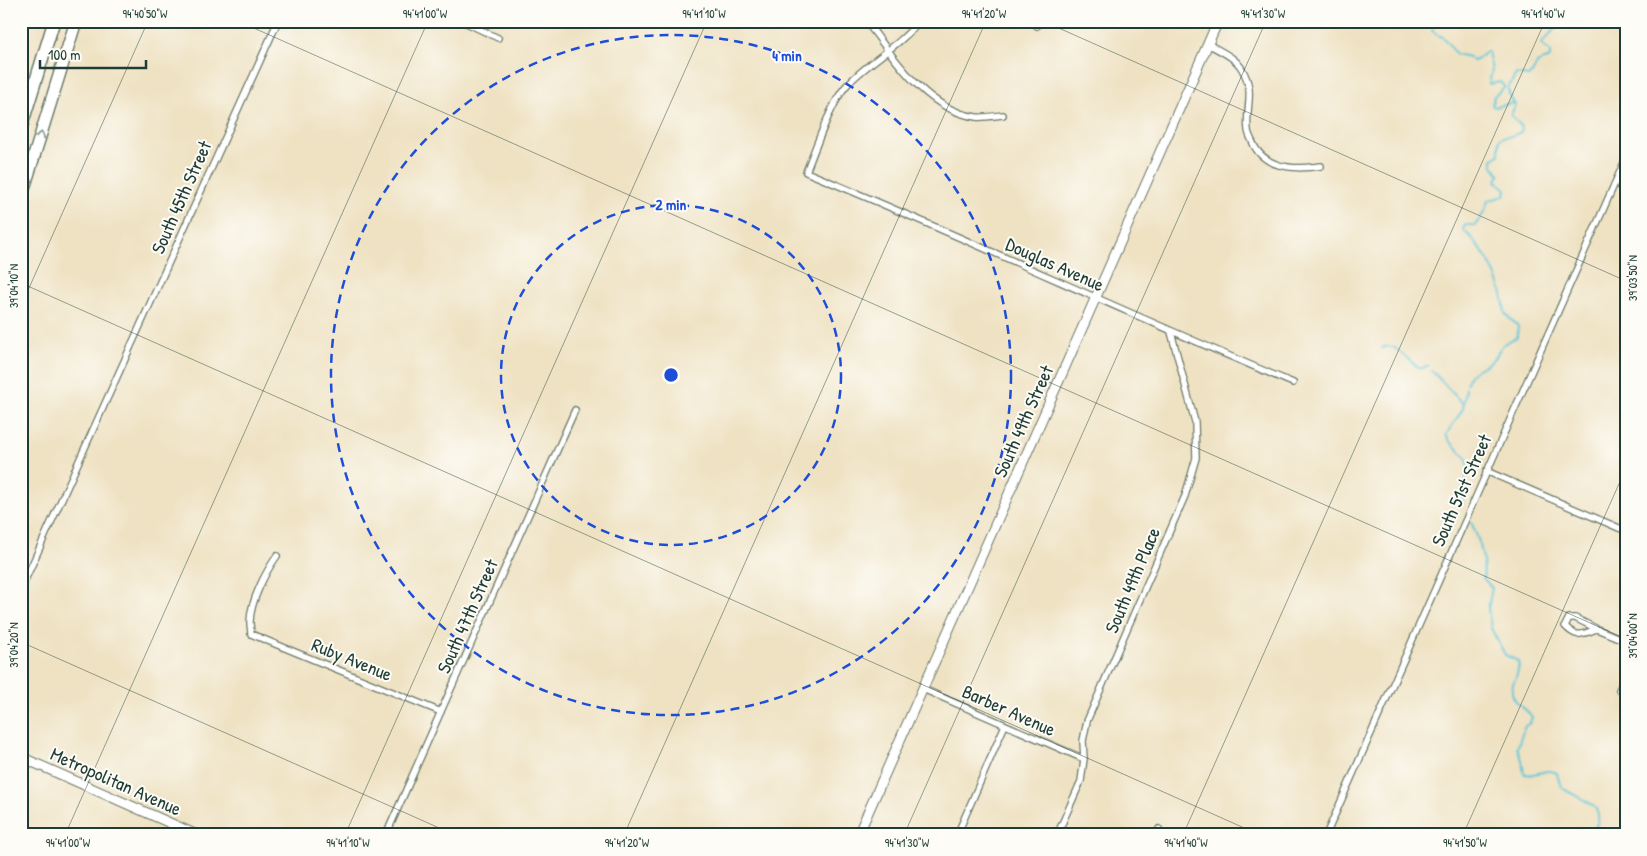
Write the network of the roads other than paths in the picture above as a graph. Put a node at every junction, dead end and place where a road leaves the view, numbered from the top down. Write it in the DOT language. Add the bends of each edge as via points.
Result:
graph roads {
  1 [pos="54,21"];
  2 [pos="76,21"];
  3 [pos="278,21"];
  4 [pos="462,21"];
  5 [pos="866,21"];
  6 [pos="919,21"];
  7 [pos="1042,21"];
  8 [pos="1218,21"];
  9 [pos="1037,26"];
  10 [pos="498,38"];
  11 [pos="1208,44"];
  12 [pos="888,51"];
  13 [pos="1003,115"];
  14 [pos="21,128"];
  15 [pos="1626,158"];
  16 [pos="1321,166"];
  17 [pos="21,198"];
  18 [pos="1095,298"];
  19 [pos="1171,332"];
  20 [pos="1293,383"];
  21 [pos="575,410"];
  22 [pos="1486,470"];
  23 [pos="1626,531"];
  24 [pos="277,556"];
  25 [pos="21,589"];
  26 [pos="1597,628"];
  27 [pos="1626,641"];
  28 [pos="1626,674"];
  29 [pos="923,688"];
  30 [pos="1619,690"];
  31 [pos="441,712"];
  32 [pos="1006,725"];
  33 [pos="21,757"];
  34 [pos="1084,759"];
  35 [pos="197,835"];
  36 [pos="386,835"];
  37 [pos="858,835"];
  38 [pos="957,835"];
  39 [pos="1057,835"];
  40 [pos="1326,835"];
  1 -- 14 [label="highway"];
  17 -- 2 [label="highway, one-way"];
  3 -- 25 [label="street, South 45th Street"];
  4 -- 10 [label="street"];
  5 -- 12 [label="street"];
  6 -- 12 [label="street"];
  7 -- 9 [label="street"];
  8 -- 11 [label="street, South 49th Street"];
  11 -- 16 [label="street" via="1233,59 1246,77 1250,91 1248,130 1255,150 1267,161 1285,166 1302,169"];
  11 -- 18 [label="street, South 49th Street"];
  12 -- 13 [label="street" via="940,104 966,115"];
  12 -- 18 [label="street, Douglas Avenue" via="845,87 806,172"];
  15 -- 22 [label="street, South 51st Street"];
  18 -- 19 [label="street, Douglas Avenue"];
  18 -- 29 [label="street, South 49th Street"];
  19 -- 20 [label="street, Douglas Avenue"];
  19 -- 34 [label="street, South 49th Place" via="1195,422 1196,458 1185,496 1088,721 1083,741"];
  21 -- 31 [label="street, South 47th Street"];
  22 -- 23 [label="street"];
  22 -- 40 [label="street, South 51st Street"];
  24 -- 31 [label="street, Ruby Avenue" via="269,566 252,607 251,634"];
  26 -- 26 [label="street" via="1578,635 1565,626 1569,618 1575,618"];
  26 -- 27 [label="street"];
  28 -- 30 [label="street"];
  29 -- 32 [label="street, Barber Avenue"];
  29 -- 37 [label="street, South 49th Street"];
  31 -- 36 [label="street, South 47th Street"];
  32 -- 34 [label="street, Barber Avenue"];
  32 -- 38 [label="street"];
  33 -- 35 [label="street, Metropolitan Avenue"];
  34 -- 39 [label="street, South 49th Place" via="1081,781"];
}
